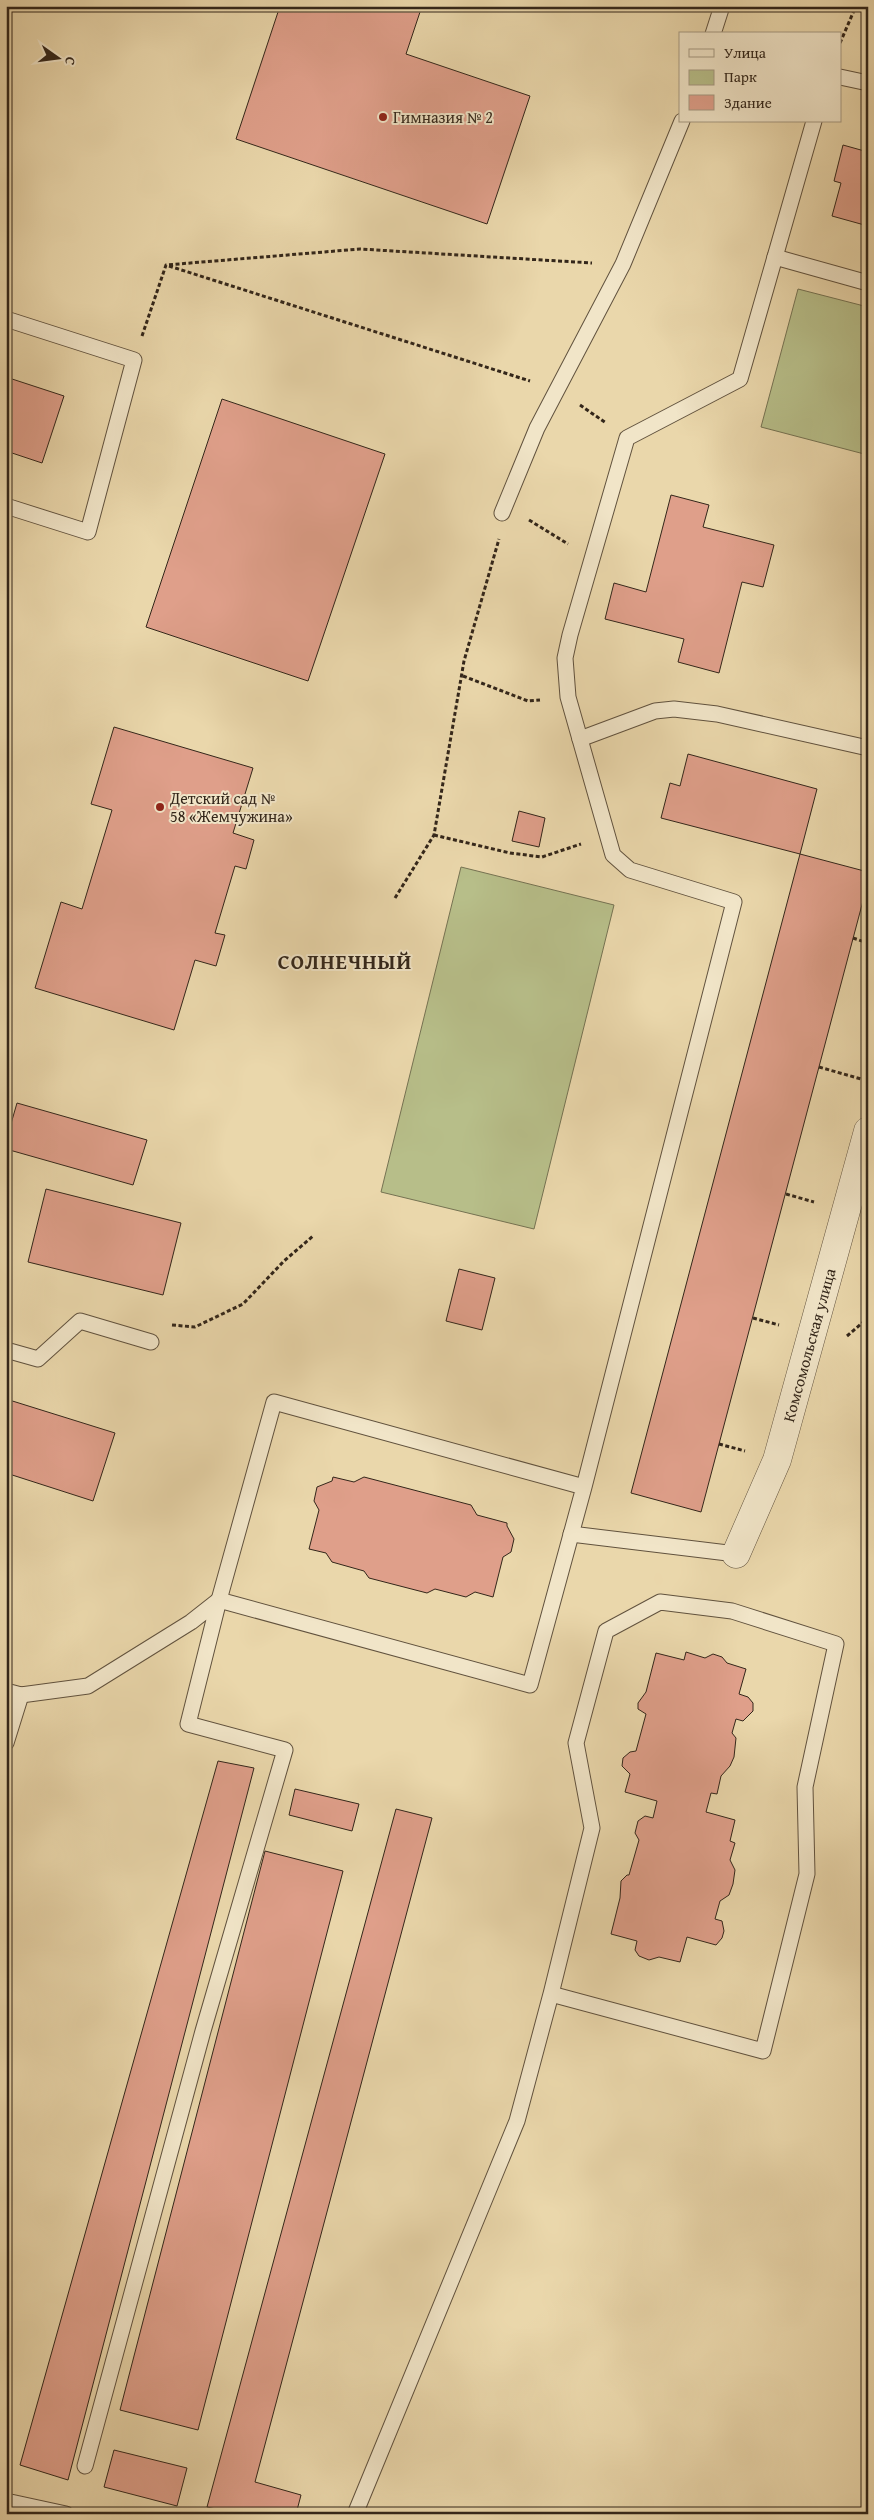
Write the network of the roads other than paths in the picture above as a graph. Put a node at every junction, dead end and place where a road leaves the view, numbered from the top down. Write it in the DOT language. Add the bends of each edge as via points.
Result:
graph roads {
  1 [pos="722,6"];
  2 [pos="714,32"];
  3 [pos="842,77"];
  4 [pos="868,83"];
  5 [pos="682,122"];
  6 [pos="814,122"];
  7 [pos="775,257"];
  8 [pos="868,283"];
  9 [pos="6,319"];
  10 [pos="6,506"];
  11 [pos="502,513"];
  12 [pos="580,739"];
  13 [pos="868,748"];
  14 [pos="868,1131"];
  15 [pos="151,1342"];
  16 [pos="6,1350"];
  17 [pos="584,1488"];
  18 [pos="572,1534"];
  19 [pos="736,1554"];
  20 [pos="219,1600"];
  21 [pos="6,1691"];
  22 [pos="21,1695"];
  23 [pos="6,1742"];
  24 [pos="552,1994"];
  25 [pos="85,2466"];
  26 [pos="6,2500"];
  27 [pos="66,2514"];
  28 [pos="355,2514"];
  1 -- 2 [label="lane"];
  3 -- 4 [label="lane"];
  5 -- 11 [label="lane" via="623,264 536,428"];
  6 -- 7 [label="lane"];
  7 -- 8 [label="lane"];
  7 -- 12 [label="lane" via="740,379 627,438 565,658 568,697"];
  9 -- 10 [label="lane" via="134,360 88,532"];
  12 -- 13 [label="lane" via="655,711 674,709 718,714"];
  12 -- 17 [label="lane" via="613,855 630,870 734,902"];
  14 -- 19 [label="street, Комсомольская улица" via="777,1460"];
  15 -- 16 [label="lane" via="80,1321 38,1359"];
  17 -- 18 [label="lane"];
  17 -- 20 [label="lane" via="274,1402"];
  18 -- 19 [label="lane"];
  18 -- 20 [label="lane" via="530,1685"];
  20 -- 22 [label="lane" via="191,1622 88,1686"];
  20 -- 25 [label="lane" via="188,1724 285,1750 203,2031"];
  21 -- 22 [label="lane"];
  22 -- 23 [label="lane"];
  24 -- 24 [label="lane" via="763,2051 807,1874 805,1788 836,1644 732,1611 660,1602 606,1631 576,1743 592,1828"];
  24 -- 28 [label="lane" via="517,2121"];
  26 -- 27 [label="lane"];
}
